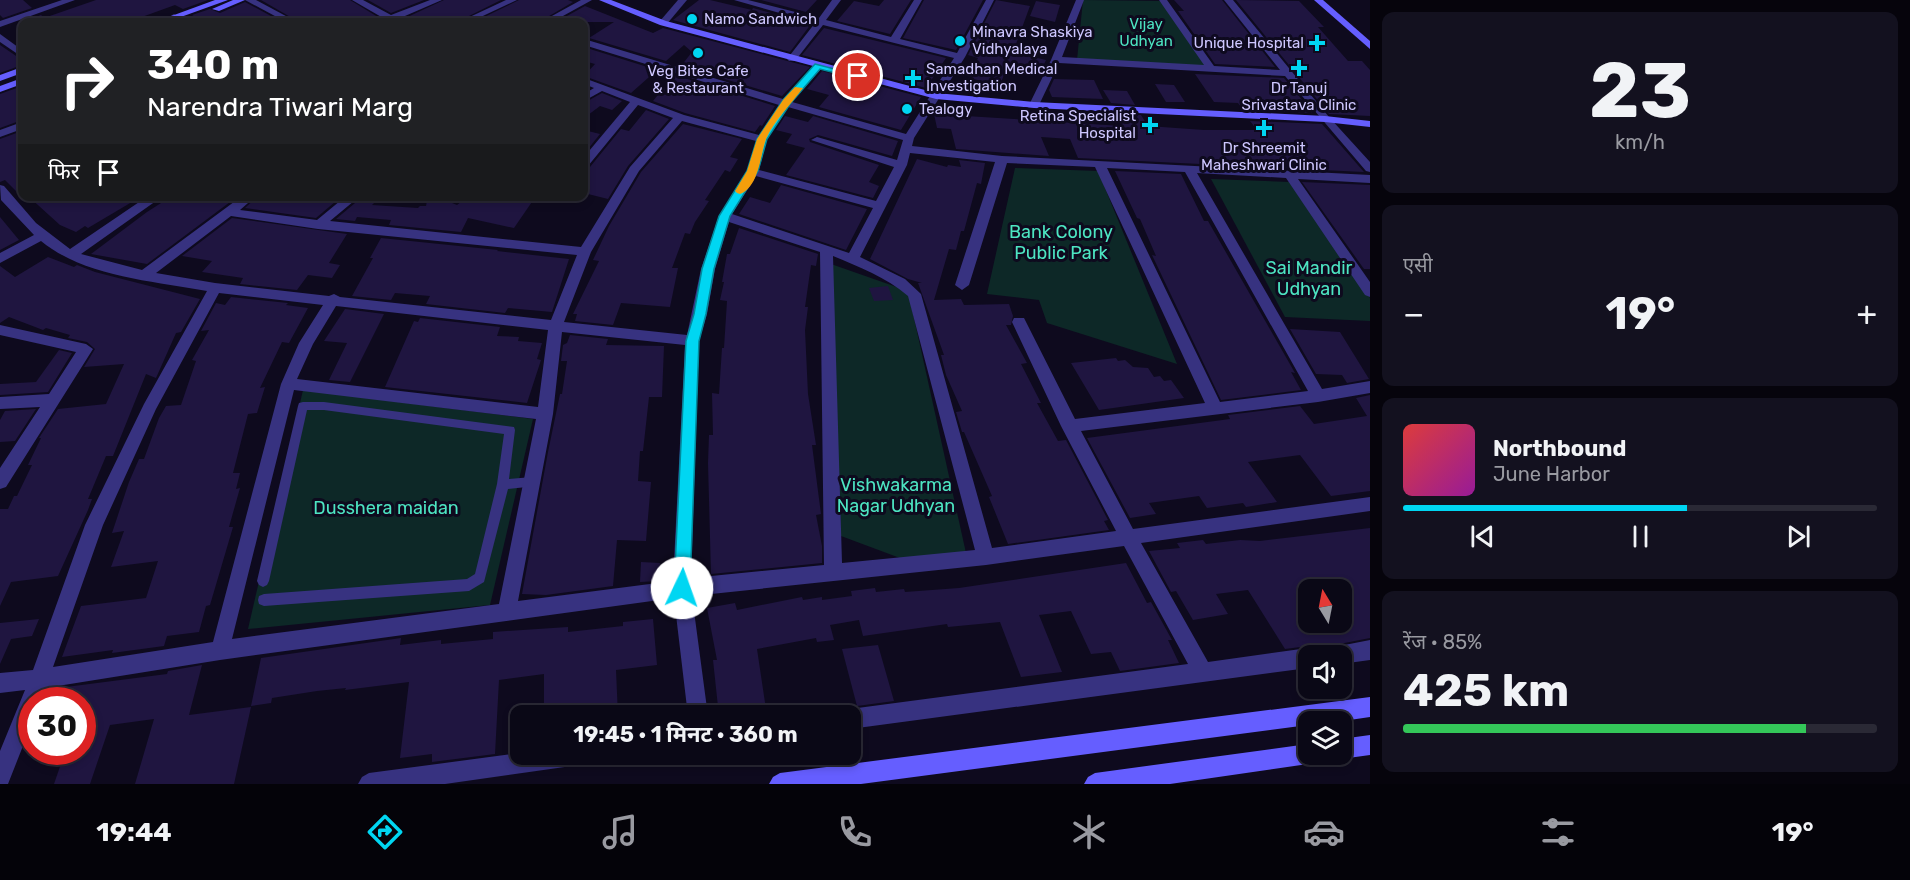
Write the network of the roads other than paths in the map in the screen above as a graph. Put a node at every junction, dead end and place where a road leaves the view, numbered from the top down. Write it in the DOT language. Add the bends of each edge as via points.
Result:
graph roads {
  1 [pos="71,0"];
  2 [pos="224,0"];
  3 [pos="241,0"];
  4 [pos="249,0"];
  5 [pos="356,0"];
  6 [pos="438,0"];
  7 [pos="485,0"];
  8 [pos="513,0"];
  9 [pos="588,0"];
  10 [pos="603,0"];
  11 [pos="682,0"];
  12 [pos="738,0"];
  13 [pos="837,0"];
  14 [pos="918,0"];
  15 [pos="990,0"];
  16 [pos="1080,0"];
  17 [pos="1163,0"];
  18 [pos="1228,0"];
  19 [pos="1318,0"];
  20 [pos="1329,0"];
  21 [pos="752,1"];
  22 [pos="498,7"];
  23 [pos="185,18"];
  24 [pos="188,18"];
  25 [pos="284,18"];
  26 [pos="388,18"];
  27 [pos="399,18"];
  28 [pos="473,18"];
  29 [pos="554,18"];
  30 [pos="822,20"];
  31 [pos="663,23"];
  32 [pos="0,24"];
  33 [pos="0,37"];
  34 [pos="1370,39"];
  35 [pos="894,40"];
  36 [pos="588,45"];
  37 [pos="1370,46"];
  38 [pos="18,51"];
  39 [pos="960,57"];
  40 [pos="792,59"];
  41 [pos="1056,60"];
  42 [pos="819,66"];
  43 [pos="1211,69"];
  44 [pos="18,71"];
  45 [pos="1286,73"];
  46 [pos="0,78"];
  47 [pos="18,82"];
  48 [pos="588,83"];
  49 [pos="601,88"];
  50 [pos="0,89"];
  51 [pos="588,96"];
  52 [pos="936,96"];
  53 [pos="635,102"];
  54 [pos="786,102"];
  55 [pos="1034,105"];
  56 [pos="680,117"];
  57 [pos="1324,119"];
  58 [pos="1370,124"];
  59 [pos="18,127"];
  60 [pos="0,134"];
  61 [pos="762,139"];
  62 [pos="817,140"];
  63 [pos="907,144"];
  64 [pos="588,159"];
  65 [pos="1002,159"];
  66 [pos="1099,164"];
  67 [pos="901,165"];
  68 [pos="1189,170"];
  69 [pos="1370,170"];
  70 [pos="753,171"];
  71 [pos="1290,176"];
  72 [pos="1370,179"];
  73 [pos="0,189"];
  74 [pos="146,201"];
  75 [pos="243,201"];
  76 [pos="348,201"];
  77 [pos="4,204"];
  78 [pos="879,206"];
  79 [pos="229,212"];
  80 [pos="725,216"];
  81 [pos="318,225"];
  82 [pos="43,235"];
  83 [pos="826,250"];
  84 [pos="585,252"];
  85 [pos="70,255"];
  86 [pos="0,259"];
  87 [pos="852,260"];
  88 [pos="144,275"];
  89 [pos="962,285"];
  90 [pos="215,288"];
  91 [pos="1370,292"];
  92 [pos="334,299"];
  93 [pos="1019,322"];
  94 [pos="556,326"];
  95 [pos="0,330"];
  96 [pos="692,341"];
  97 [pos="288,384"];
  98 [pos="1370,387"];
  99 [pos="1318,396"];
  100 [pos="53,400"];
  101 [pos="0,403"];
  102 [pos="1215,408"];
  103 [pos="545,414"];
  104 [pos="1069,426"];
  105 [pos="0,482"];
  106 [pos="532,482"];
  107 [pos="503,484"];
  108 [pos="1370,504"];
  109 [pos="1127,537"];
  110 [pos="986,557"];
  111 [pos="834,574"];
  112 [pos="263,581"];
  113 [pos="682,588"];
  114 [pos="264,600"];
  115 [pos="507,612"];
  116 [pos="220,650"];
  117 [pos="1370,650"];
  118 [pos="1352,653"];
  119 [pos="1298,659"];
  120 [pos="1203,672"];
  121 [pos="39,679"];
  122 [pos="0,683"];
  123 [pos="697,705"];
  124 [pos="1370,707"];
  125 [pos="861,718"];
  126 [pos="1370,745"];
  127 [pos="1352,747"];
  128 [pos="1298,755"];
  129 [pos="510,765"];
  130 [pos="0,777"];
  131 [pos="369,784"];
  132 [pos="780,784"];
  133 [pos="1095,784"];
  1 -- 32 [label="street" via="38,7"];
  2 -- 23 [label="street"];
  3 -- 24 [label="street"];
  4 -- 25 [label="street"];
  5 -- 26 [label="street"];
  6 -- 27 [label="street"];
  7 -- 22 [label="street"];
  8 -- 22 [label="street"];
  9 -- 29 [label="street"];
  10 -- 31 [label="street"];
  11 -- 31 [label="street"];
  12 -- 21 [label="street"];
  13 -- 30 [label="street"];
  14 -- 35 [label="street"];
  15 -- 39 [label="street"];
  16 -- 41 [label="street"];
  17 -- 43 [label="street"];
  18 -- 45 [label="street"];
  19 -- 37 [label="street"];
  20 -- 34 [label="street"];
  21 -- 30 [label="street"];
  22 -- 28 [label="street"];
  30 -- 35 [label="street"];
  30 -- 40 [label="street"];
  31 -- 40 [label="street"];
  33 -- 38 [label="street"];
  35 -- 39 [label="street"];
  36 -- 54 [label="street"];
  39 -- 52 [label="street"];
  40 -- 42 [label="street"];
  41 -- 43 [label="street"];
  41 -- 55 [label="street"];
  42 -- 52 [label="street"];
  42 -- 54 [label="street"];
  43 -- 45 [label="street"];
  44 -- 46 [label="street"];
  45 -- 57 [label="street"];
  47 -- 50 [label="street"];
  48 -- 49 [label="street"];
  49 -- 51 [label="street"];
  49 -- 53 [label="street"];
  52 -- 55 [label="street"];
  52 -- 63 [label="street"];
  53 -- 56 [label="street"];
  53 -- 64 [label="street"];
  54 -- 61 [label="street"];
  54 -- 63 [label="street"];
  55 -- 57 [label="street"];
  56 -- 61 [label="street"];
  56 -- 84 [label="street" via="634,169"];
  57 -- 58 [label="street"];
  57 -- 69 [label="street"];
  59 -- 60 [label="street"];
  61 -- 70 [label="street"];
  62 -- 67 [label="street"];
  63 -- 65 [label="street"];
  63 -- 67 [label="street"];
  65 -- 66 [label="street"];
  65 -- 89 [label="street"];
  66 -- 68 [label="street"];
  66 -- 102 [label="street"];
  67 -- 78 [label="street"];
  68 -- 71 [label="street"];
  68 -- 99 [label="street"];
  70 -- 78 [label="street"];
  70 -- 80 [label="street"];
  71 -- 72 [label="street"];
  71 -- 91 [label="street"];
  73 -- 77 [label="street"];
  74 -- 85 [label="street"];
  75 -- 79 [label="street"];
  76 -- 81 [label="street"];
  77 -- 82 [label="street"];
  78 -- 87 [label="street"];
  79 -- 81 [label="street"];
  79 -- 88 [label="street"];
  80 -- 83 [label="street"];
  80 -- 96 [label="street"];
  81 -- 84 [label="street"];
  82 -- 85 [label="street"];
  82 -- 86 [label="street"];
  83 -- 87 [label="street"];
  83 -- 111 [label="street"];
  84 -- 94 [label="street"];
  85 -- 88 [label="street"];
  87 -- 110 [label="street" via="906,285 914,294"];
  88 -- 90 [label="street"];
  90 -- 92 [label="street"];
  90 -- 121 [label="street" via="148,408 94,525"];
  92 -- 94 [label="street"];
  92 -- 97 [label="street" via="306,343"];
  93 -- 104 [label="street"];
  94 -- 96 [label="street"];
  94 -- 103 [label="street"];
  95 -- 100 [label="street" via="86,349"];
  96 -- 113 [label="street"];
  97 -- 103 [label="street"];
  97 -- 116 [label="street"];
  98 -- 99 [label="street"];
  99 -- 102 [label="street"];
  100 -- 101 [label="street"];
  100 -- 105 [label="street"];
  102 -- 104 [label="street"];
  103 -- 106 [label="street"];
  104 -- 109 [label="street"];
  106 -- 107 [label="lane"];
  106 -- 115 [label="street"];
  107 -- 112 [label="lane" via="510,430 303,406"];
  107 -- 114 [label="lane" via="480,578 469,585"];
  108 -- 109 [label="street"];
  109 -- 110 [label="street"];
  109 -- 120 [label="street"];
  110 -- 111 [label="street"];
  111 -- 113 [label="street"];
  113 -- 115 [label="street"];
  113 -- 123 [label="street"];
  115 -- 116 [label="street"];
  116 -- 121 [label="street"];
  117 -- 118 [label="street"];
  119 -- 120 [label="street"];
  120 -- 125 [label="street"];
  121 -- 122 [label="street"];
  121 -- 130 [label="street"];
  124 -- 132 [label="street"];
  126 -- 127 [label="street"];
  128 -- 133 [label="street"];
  129 -- 131 [label="street"];
}
